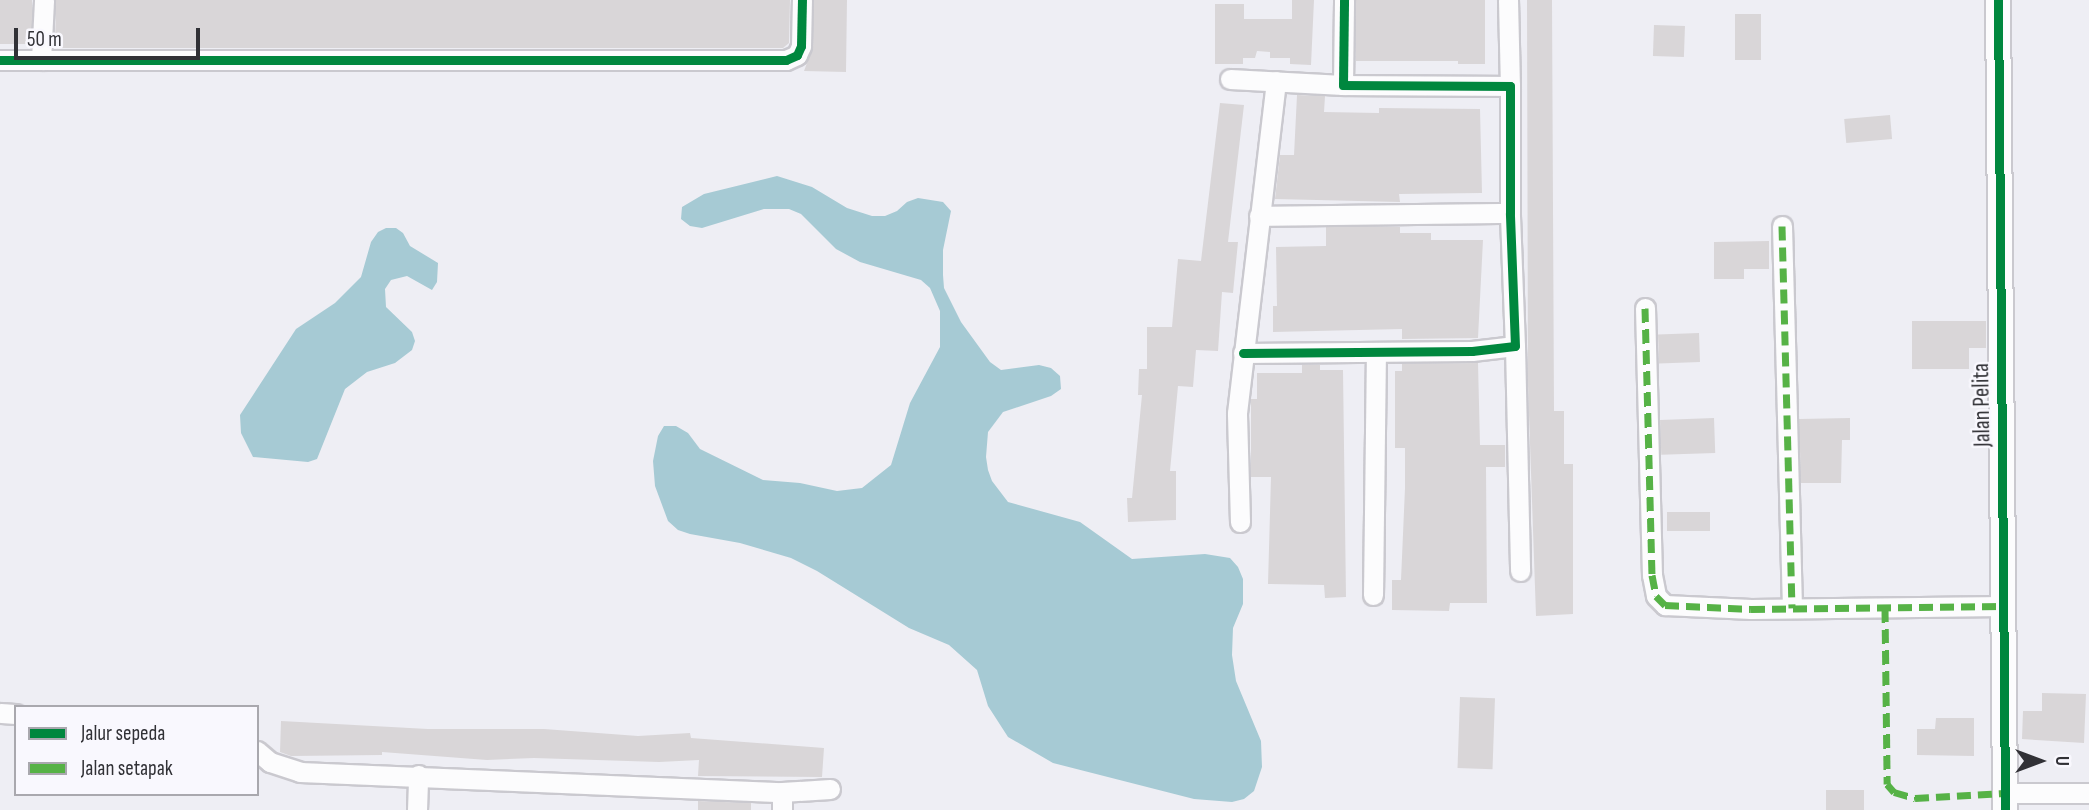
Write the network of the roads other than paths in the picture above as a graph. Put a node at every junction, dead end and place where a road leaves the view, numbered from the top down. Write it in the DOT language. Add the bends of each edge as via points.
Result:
graph roads {
  1 [pos="44,0"];
  2 [pos="802,0"];
  3 [pos="1344,0"];
  4 [pos="1508,0"];
  5 [pos="1998,0"];
  6 [pos="0,60"];
  7 [pos="41,60"];
  8 [pos="1230,79"];
  9 [pos="1276,81"];
  10 [pos="1343,85"];
  11 [pos="1510,86"];
  12 [pos="1510,213"];
  13 [pos="1259,216"];
  14 [pos="1782,226"];
  15 [pos="1645,308"];
  16 [pos="1515,346"];
  17 [pos="1377,352"];
  18 [pos="1243,353"];
  19 [pos="1240,522"];
  20 [pos="1520,571"];
  21 [pos="1373,595"];
  22 [pos="2003,606"];
  23 [pos="1792,608"];
  24 [pos="259,753"];
  25 [pos="418,775"];
  26 [pos="830,789"];
  27 [pos="2089,793"];
  28 [pos="782,801"];
  29 [pos="2005,802"];
  30 [pos="417,810"];
  1 -- 7 [label="street"];
  2 -- 7 [label="street" via="801,46 797,55 786,60"];
  3 -- 10 [label="street"];
  4 -- 11 [label="street"];
  5 -- 22 [label="street, Jalan Pelita"];
  6 -- 7 [label="street"];
  8 -- 9 [label="street"];
  9 -- 10 [label="street"];
  9 -- 13 [label="street"];
  10 -- 11 [label="street"];
  11 -- 12 [label="street"];
  12 -- 13 [label="street"];
  12 -- 16 [label="street"];
  13 -- 18 [label="street"];
  14 -- 23 [label="street"];
  15 -- 23 [label="street" via="1650,545 1656,596 1665,605"];
  16 -- 17 [label="street"];
  16 -- 20 [label="street"];
  17 -- 18 [label="street"];
  17 -- 21 [label="street"];
  18 -- 19 [label="street" via="1237,413"];
  22 -- 23 [label="street"];
  22 -- 29 [label="street, Jalan Pelita"];
  24 -- 25 [label="street" via="270,762 300,772"];
  25 -- 28 [label="street"];
  25 -- 30 [label="street"];
  26 -- 28 [label="street"];
  27 -- 29 [label="street"];
}
